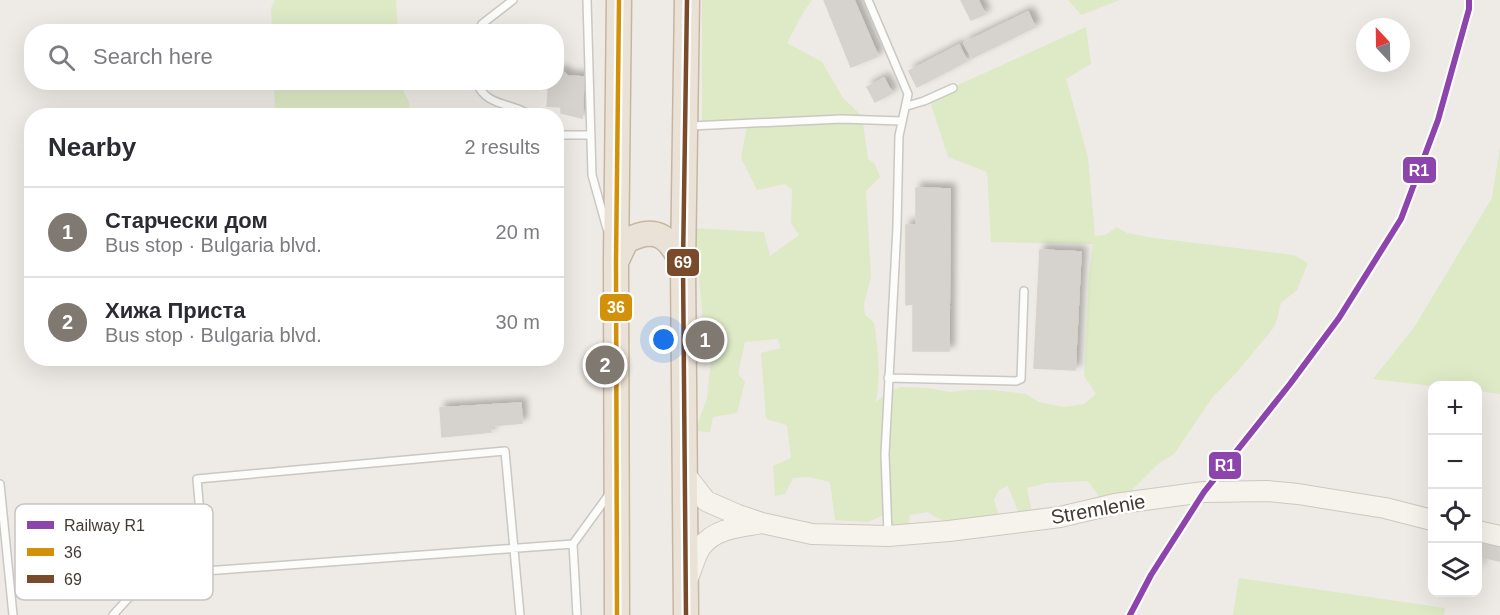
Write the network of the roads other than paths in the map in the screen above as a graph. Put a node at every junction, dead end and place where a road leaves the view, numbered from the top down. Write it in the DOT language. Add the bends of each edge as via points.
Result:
graph roads {
  1 [pos="513,0"];
  2 [pos="619,0"];
  3 [pos="687,0"];
  4 [pos="868,0"];
  5 [pos="588,1"];
  6 [pos="482,24"];
  7 [pos="953,88"];
  8 [pos="482,90"];
  9 [pos="907,105"];
  10 [pos="515,108"];
  11 [pos="901,121"];
  12 [pos="686,126"];
  13 [pos="564,135"];
  14 [pos="591,135"];
  15 [pos="616,262"];
  16 [pos="683,265"];
  17 [pos="1024,291"];
  18 [pos="888,378"];
  19 [pos="684,473"];
  20 [pos="0,484"];
  21 [pos="617,484"];
  22 [pos="200,504"];
  23 [pos="1428,519"];
  24 [pos="762,523"];
  25 [pos="1482,532"];
  26 [pos="888,536"];
  27 [pos="1500,536"];
  28 [pos="573,544"];
  29 [pos="515,549"];
  30 [pos="213,570"];
  31 [pos="686,584"];
  32 [pos="127,600"];
  33 [pos="13,615"];
  34 [pos="113,615"];
  35 [pos="520,615"];
  36 [pos="577,615"];
  37 [pos="617,615"];
  38 [pos="686,615"];
  1 -- 6 [label="lane"];
  2 -- 15 [label="highway"];
  3 -- 12 [label="highway"];
  4 -- 9 [label="lane" via="908,94"];
  5 -- 14 [label="lane"];
  7 -- 9 [label="lane"];
  8 -- 10 [label="lane" via="490,100"];
  9 -- 11 [label="lane"];
  11 -- 12 [label="lane" via="841,119"];
  11 -- 18 [label="lane"];
  12 -- 16 [label="highway"];
  13 -- 14 [label="lane"];
  14 -- 15 [label="lane" via="592,175"];
  15 -- 16 [label="highway" via="626,241 645,233 665,237"];
  15 -- 21 [label="highway"];
  16 -- 19 [label="highway"];
  17 -- 18 [label="lane" via="1021,379"];
  18 -- 26 [label="lane"];
  19 -- 24 [label="street, Stremlenie" via="706,501"];
  19 -- 31 [label="highway"];
  20 -- 33 [label="lane"];
  21 -- 28 [label="lane"];
  21 -- 37 [label="highway"];
  22 -- 29 [label="lane" via="197,479 505,451"];
  23 -- 26 [label="street, Stremlenie" via="1298,494 1204,492 1115,504 1060,517"];
  24 -- 26 [label="street, Stremlenie" via="812,534"];
  24 -- 31 [label="street" via="727,529 713,537 701,547"];
  25 -- 27 [label="street"];
  28 -- 29 [label="lane"];
  28 -- 36 [label="lane"];
  29 -- 30 [label="lane"];
  29 -- 35 [label="lane"];
  31 -- 38 [label="highway"];
  32 -- 34 [label="lane"];
}
